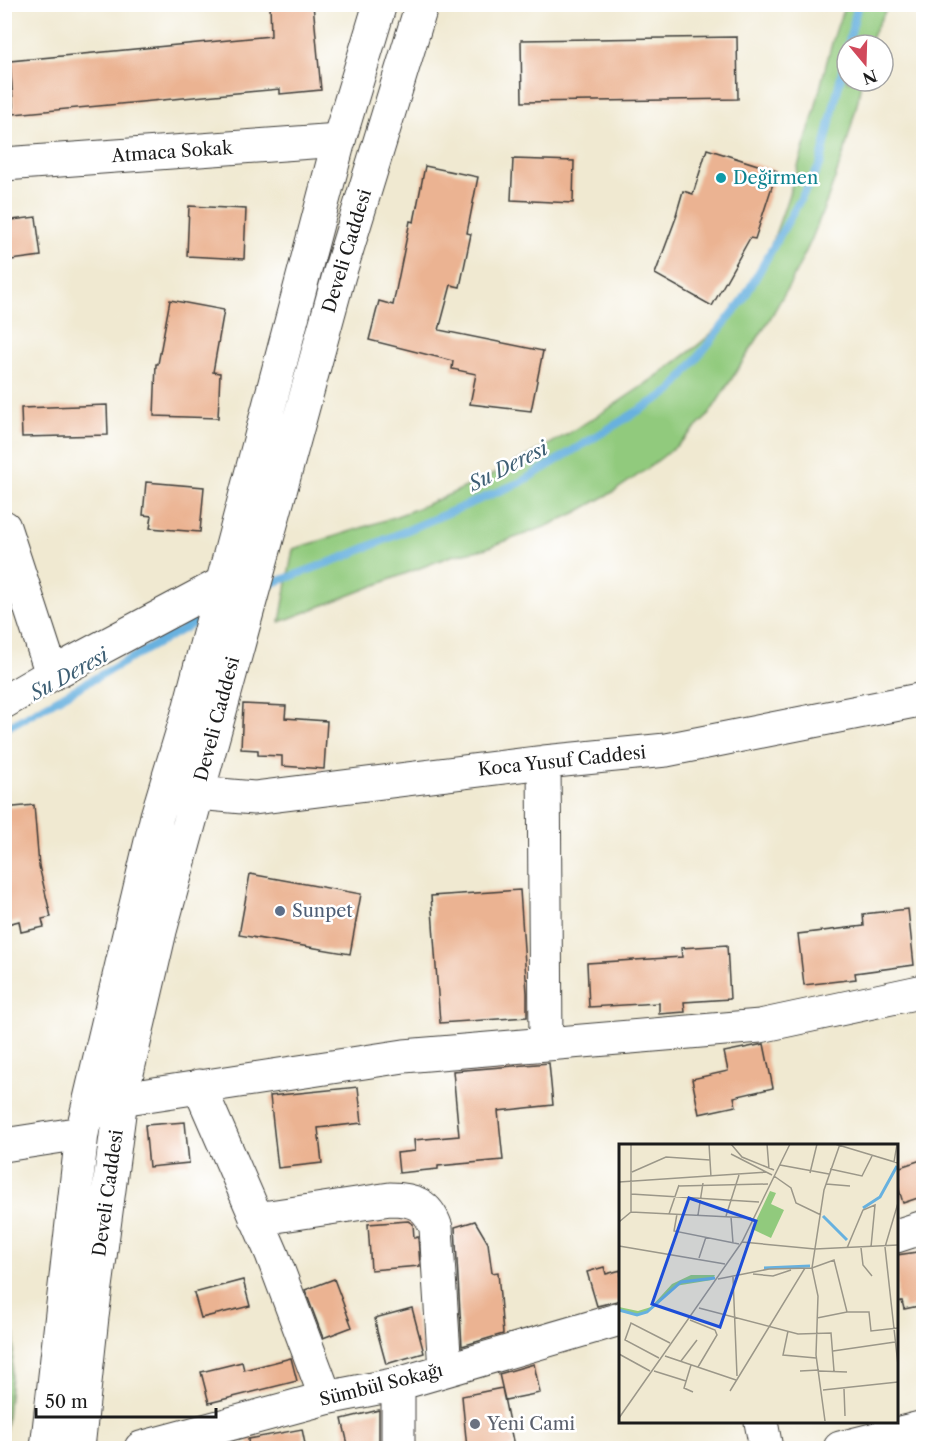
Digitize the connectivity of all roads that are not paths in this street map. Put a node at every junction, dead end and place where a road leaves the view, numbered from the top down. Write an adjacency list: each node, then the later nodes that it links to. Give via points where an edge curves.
1 (380, 4): 3 (street, Develi Caddesi)
2 (422, 4): 11 (street, Develi Caddesi, via 339,275)
3 (339, 140): 4 (street, Atmaca Sokak); 6 (street, Develi Caddesi)
4 (4, 164)
5 (4, 527): 7 (street)
6 (219, 592): 7 (street); 16 (street, Develi Caddesi, via 157,816)
7 (52, 674): 9 (street)
8 (924, 699): 10 (street, Koca Yusuf Caddesi, via 666,750)
9 (4, 702)
10 (544, 762): 11 (street, Koca Yusuf Caddesi, via 254,798); 13 (street)
11 (197, 793): 15 (street, Develi Caddesi)
12 (924, 991): 13 (street, via 760,1026)
13 (546, 1044): 14 (street, via 404,1056)
14 (199, 1086): 15 (street); 18 (street)
15 (121, 1099): 28 (street, Develi Caddesi)
16 (82, 1134): 17 (street); 27 (street, Develi Caddesi)
17 (4, 1145)
18 (256, 1219): 22 (street, via 390,1199 406,1199 422,1206 436,1228); 24 (street)
19 (924, 1227): 20 (street)
20 (898, 1236)
21 (619, 1320): 22 (street, Sümbül Sokağı)
22 (445, 1370): 23 (street, Sümbül Sokağı)
23 (398, 1384): 24 (street, Sümbül Sokağı); 30 (street)
24 (326, 1398): 29 (street, Sümbül Sokağı)
25 (761, 1423): 31 (street)
26 (924, 1427): 32 (street)
27 (46, 1449)
28 (78, 1449)
29 (141, 1449)
30 (398, 1449)
31 (766, 1449)
32 (840, 1449)

